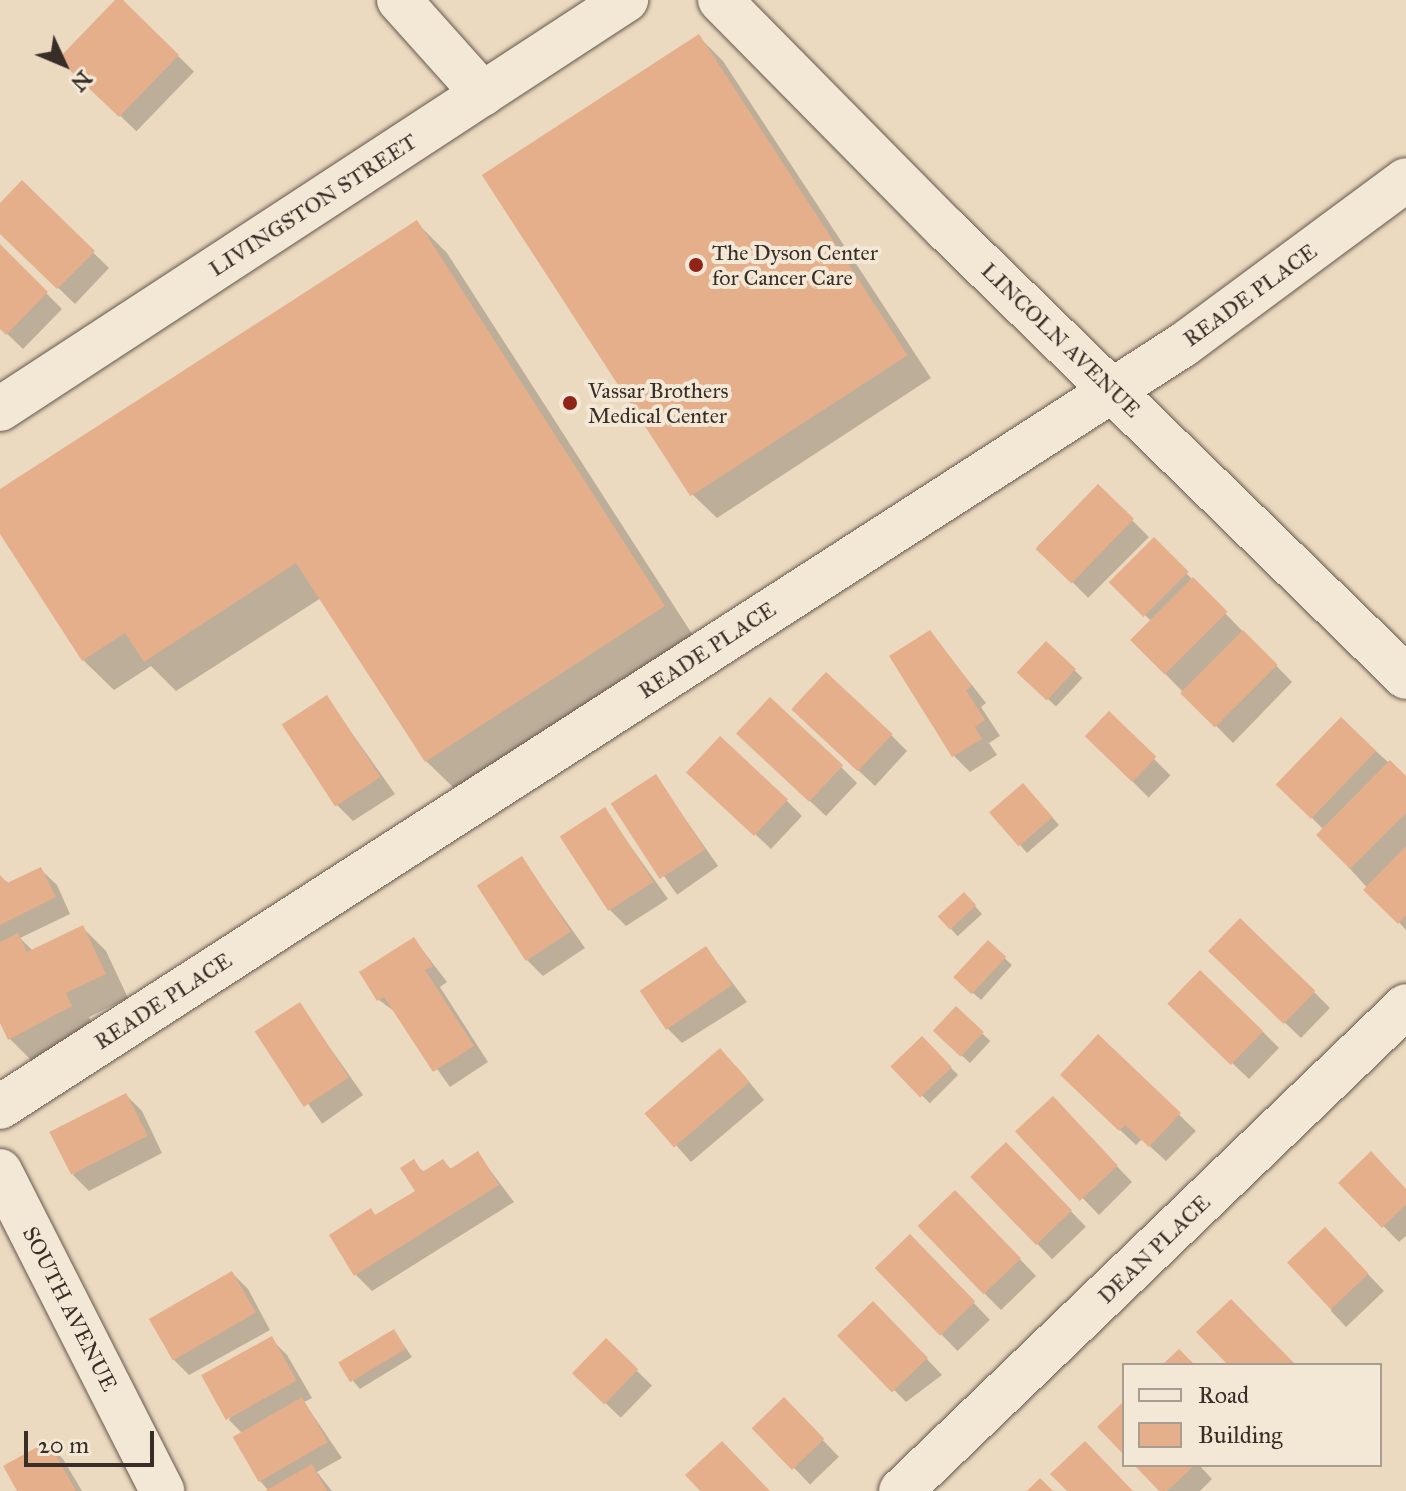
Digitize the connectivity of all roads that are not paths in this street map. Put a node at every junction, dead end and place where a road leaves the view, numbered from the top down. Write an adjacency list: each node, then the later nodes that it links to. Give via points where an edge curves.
1 (399, 0): 4 (street)
2 (626, 0): 4 (street, LIVINGSTON STREET)
3 (720, 0): 6 (street, LINCOLN AVENUE)
4 (483, 94): 7 (street, LIVINGSTON STREET)
5 (1406, 180): 6 (street, READE PLACE, via 1183,345)
6 (1111, 389): 8 (street, LINCOLN AVENUE); 10 (street, READE PLACE)
7 (0, 409)
8 (1406, 677)
9 (1406, 1006): 13 (street, DEAN PLACE)
10 (0, 1107)
11 (0, 1171): 12 (street, SOUTH AVENUE)
12 (162, 1491)
13 (901, 1491)

